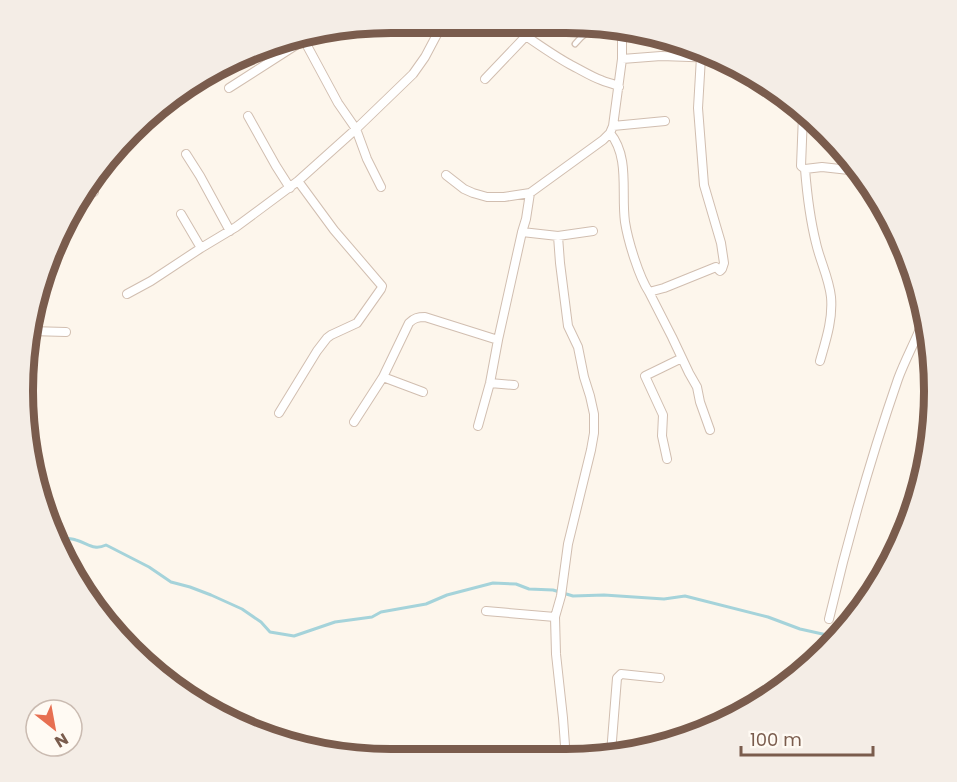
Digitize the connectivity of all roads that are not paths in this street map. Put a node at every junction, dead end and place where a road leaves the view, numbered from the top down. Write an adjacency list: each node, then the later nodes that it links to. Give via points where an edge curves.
1 (438, 33): 18 (street, via 413,74)
2 (522, 33): 4 (street)
3 (584, 34): 7 (lane)
4 (526, 36): 12 (street); 13 (street, via 570,64)
5 (622, 38): 10 (street)
6 (306, 43): 18 (street)
7 (575, 44)
8 (294, 46): 14 (street)
9 (694, 57): 10 (street)
10 (622, 59): 13 (street)
11 (701, 59): 34 (street, via 698,108 704,185 724,267)
12 (485, 79)
13 (619, 87): 19 (street)
14 (229, 88)
15 (248, 116): 26 (street)
16 (665, 121): 19 (street)
17 (804, 123): 21 (street, via 801,166)
18 (356, 129): 24 (street); 25 (street)
19 (612, 129): 27 (street, via 603,140); 34 (street, via 622,156 625,222)
20 (186, 154): 29 (street)
21 (805, 169): 22 (street); 41 (street, via 809,214 831,298 829,332)
22 (847, 170)
23 (446, 175): 27 (street, via 474,194 487,197)
24 (298, 181): 26 (street); 46 (street, via 382,286 357,323 327,338)
25 (381, 187)
26 (290, 188): 29 (street)
27 (530, 193): 31 (street)
28 (181, 214): 33 (street)
29 (230, 231): 33 (street)
30 (593, 231): 32 (street)
31 (522, 232): 32 (street); 39 (street)
32 (558, 236): 52 (street, via 568,326 578,346 594,414 594,433)
33 (201, 248): 35 (street)
34 (649, 292): 40 (street)
35 (127, 294)
36 (38, 331): 38 (street)
37 (919, 331): 53 (street, via 879,435)
38 (66, 332)
39 (498, 340): 42 (street, via 418,317 410,323); 43 (street)
40 (682, 358): 49 (street, via 697,387); 50 (street, via 645,376 663,415)
41 (820, 361)
42 (383, 377): 45 (street); 47 (street)
43 (490, 383): 44 (street); 48 (street)
44 (514, 385)
45 (423, 392)
46 (279, 413)
47 (354, 422)
48 (478, 426)
49 (710, 430)
50 (667, 459)
51 (486, 611): 52 (street)
52 (555, 617): 56 (street)
53 (829, 619)
54 (660, 678): 55 (street, via 621,674 617,678)
55 (612, 746)
56 (565, 749)

